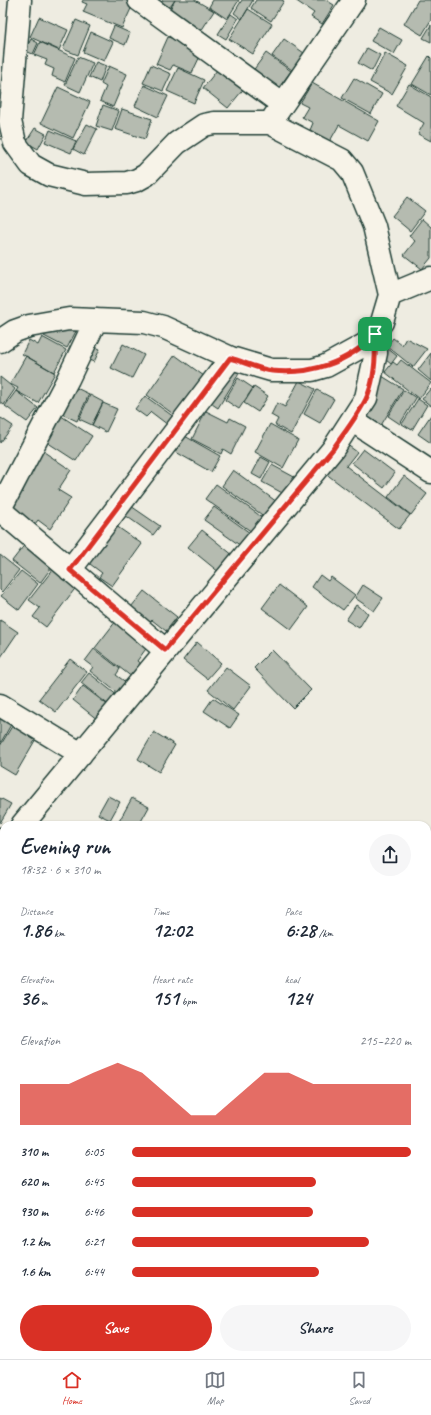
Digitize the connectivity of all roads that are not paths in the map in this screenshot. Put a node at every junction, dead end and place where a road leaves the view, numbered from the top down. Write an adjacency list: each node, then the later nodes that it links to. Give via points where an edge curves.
1 (20, 0): 5 (street, via 10,122 15,143 31,166 41,172 86,184 127,184 146,175 177,143 204,125)
2 (354, 0): 4 (street)
3 (151, 3): 4 (street)
4 (282, 104): 5 (street)
5 (270, 123): 7 (street, via 342,160 352,172 374,226)
6 (423, 281): 7 (street)
7 (392, 295): 9 (street)
8 (96, 320): 10 (street, via 69,319 29,326); 11 (street, via 144,322 164,327); 14 (street)
9 (375, 334): 11 (street, via 366,344 350,354 312,370 271,370); 12 (street, via 376,353 370,385)
10 (0, 341)
11 (230, 358): 15 (street)
12 (353, 421): 13 (street); 16 (street, via 333,449)
13 (431, 472)
14 (0, 509): 15 (street)
15 (70, 570): 16 (street)
16 (165, 650): 18 (street)
17 (0, 705): 18 (street)
18 (81, 754): 19 (street)
19 (25, 821)

